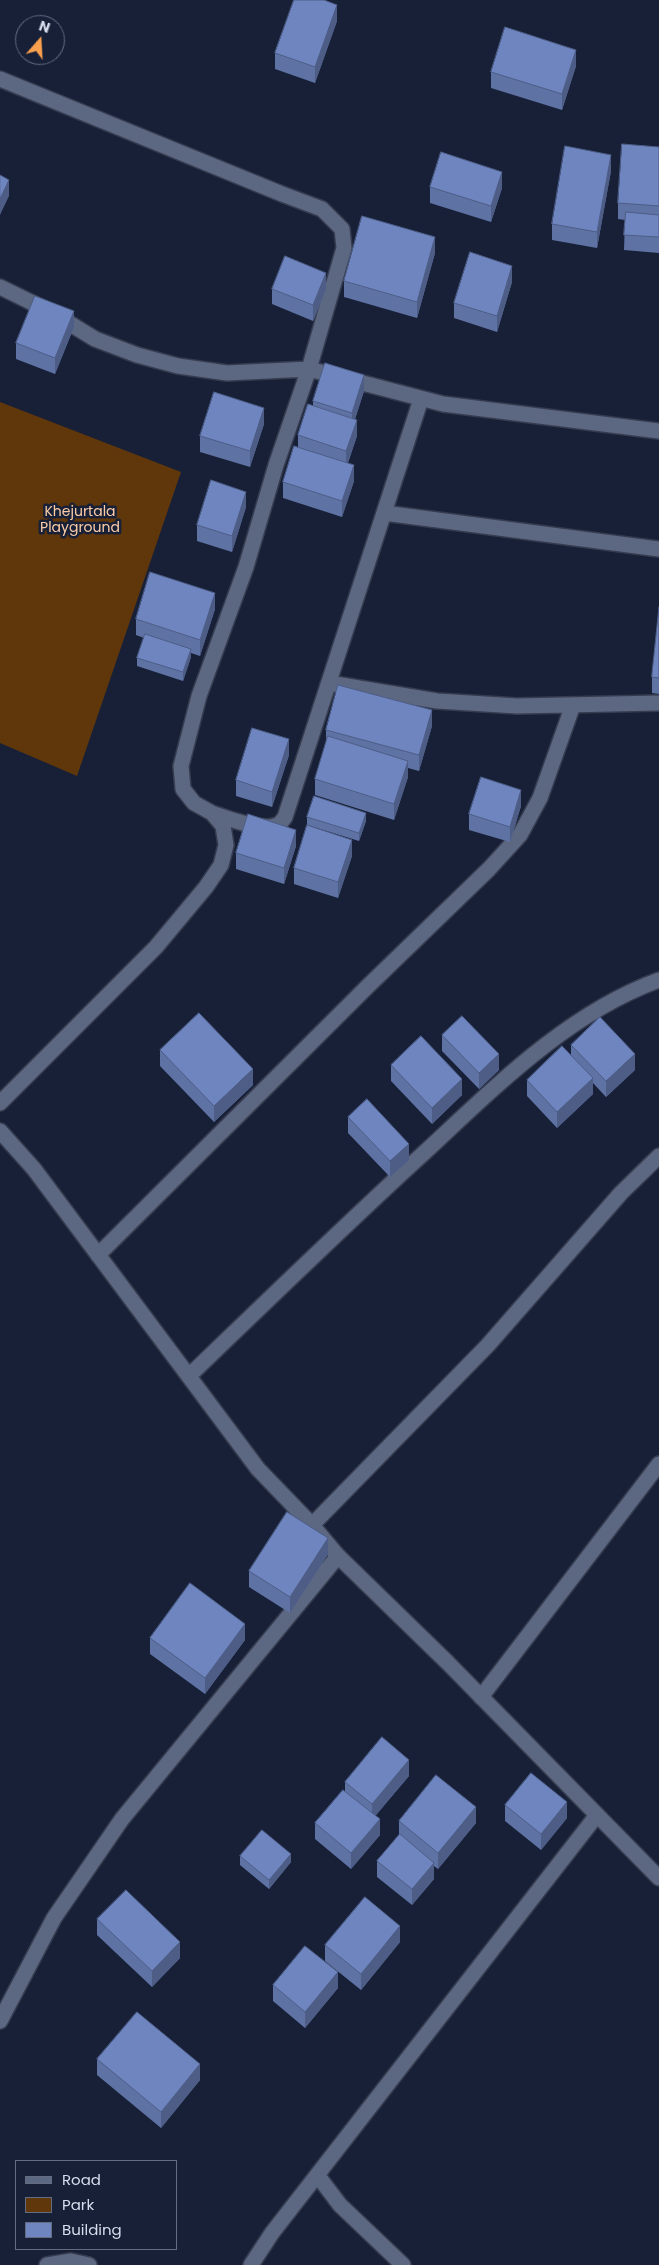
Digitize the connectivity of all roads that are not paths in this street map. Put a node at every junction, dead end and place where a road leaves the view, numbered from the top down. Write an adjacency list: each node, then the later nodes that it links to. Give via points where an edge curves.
1 (0, 79): 3 (street, via 322,209 342,228 344,248)
2 (0, 288): 3 (street, via 51,312 95,339 178,366 227,373)
3 (309, 369): 4 (street); 11 (street, via 246,567 199,696 181,766 183,789 194,803)
4 (421, 398): 5 (street, via 492,411); 6 (street)
5 (659, 431)
6 (384, 513): 7 (street); 8 (street)
7 (659, 549)
8 (329, 683): 10 (street, via 437,701); 11 (street, via 285,817 277,825 268,827)
9 (659, 703): 10 (street)
10 (573, 706): 16 (street, via 540,798 520,835)
11 (212, 813): 13 (street, via 223,826 226,845 221,865 206,887 156,946)
12 (659, 980): 17 (street, via 616,999 557,1036 457,1122)
13 (0, 1103)
14 (0, 1131): 16 (street, via 34,1169)
15 (659, 1156): 19 (street, via 621,1193 488,1345)
16 (98, 1255): 17 (street)
17 (189, 1376): 19 (street, via 258,1469)
18 (659, 1464): 21 (street)
19 (312, 1525): 20 (street)
20 (338, 1556): 21 (street); 24 (street, via 122,1820 54,1918)
21 (481, 1697): 22 (street)
22 (597, 1815): 23 (street); 25 (street)
23 (659, 1878)
24 (0, 2021)
25 (318, 2176): 28 (street); 29 (street, via 340,2205)
26 (47, 2265): 27 (street, via 71,2261)
27 (89, 2265)
28 (251, 2265)
29 (403, 2265)

